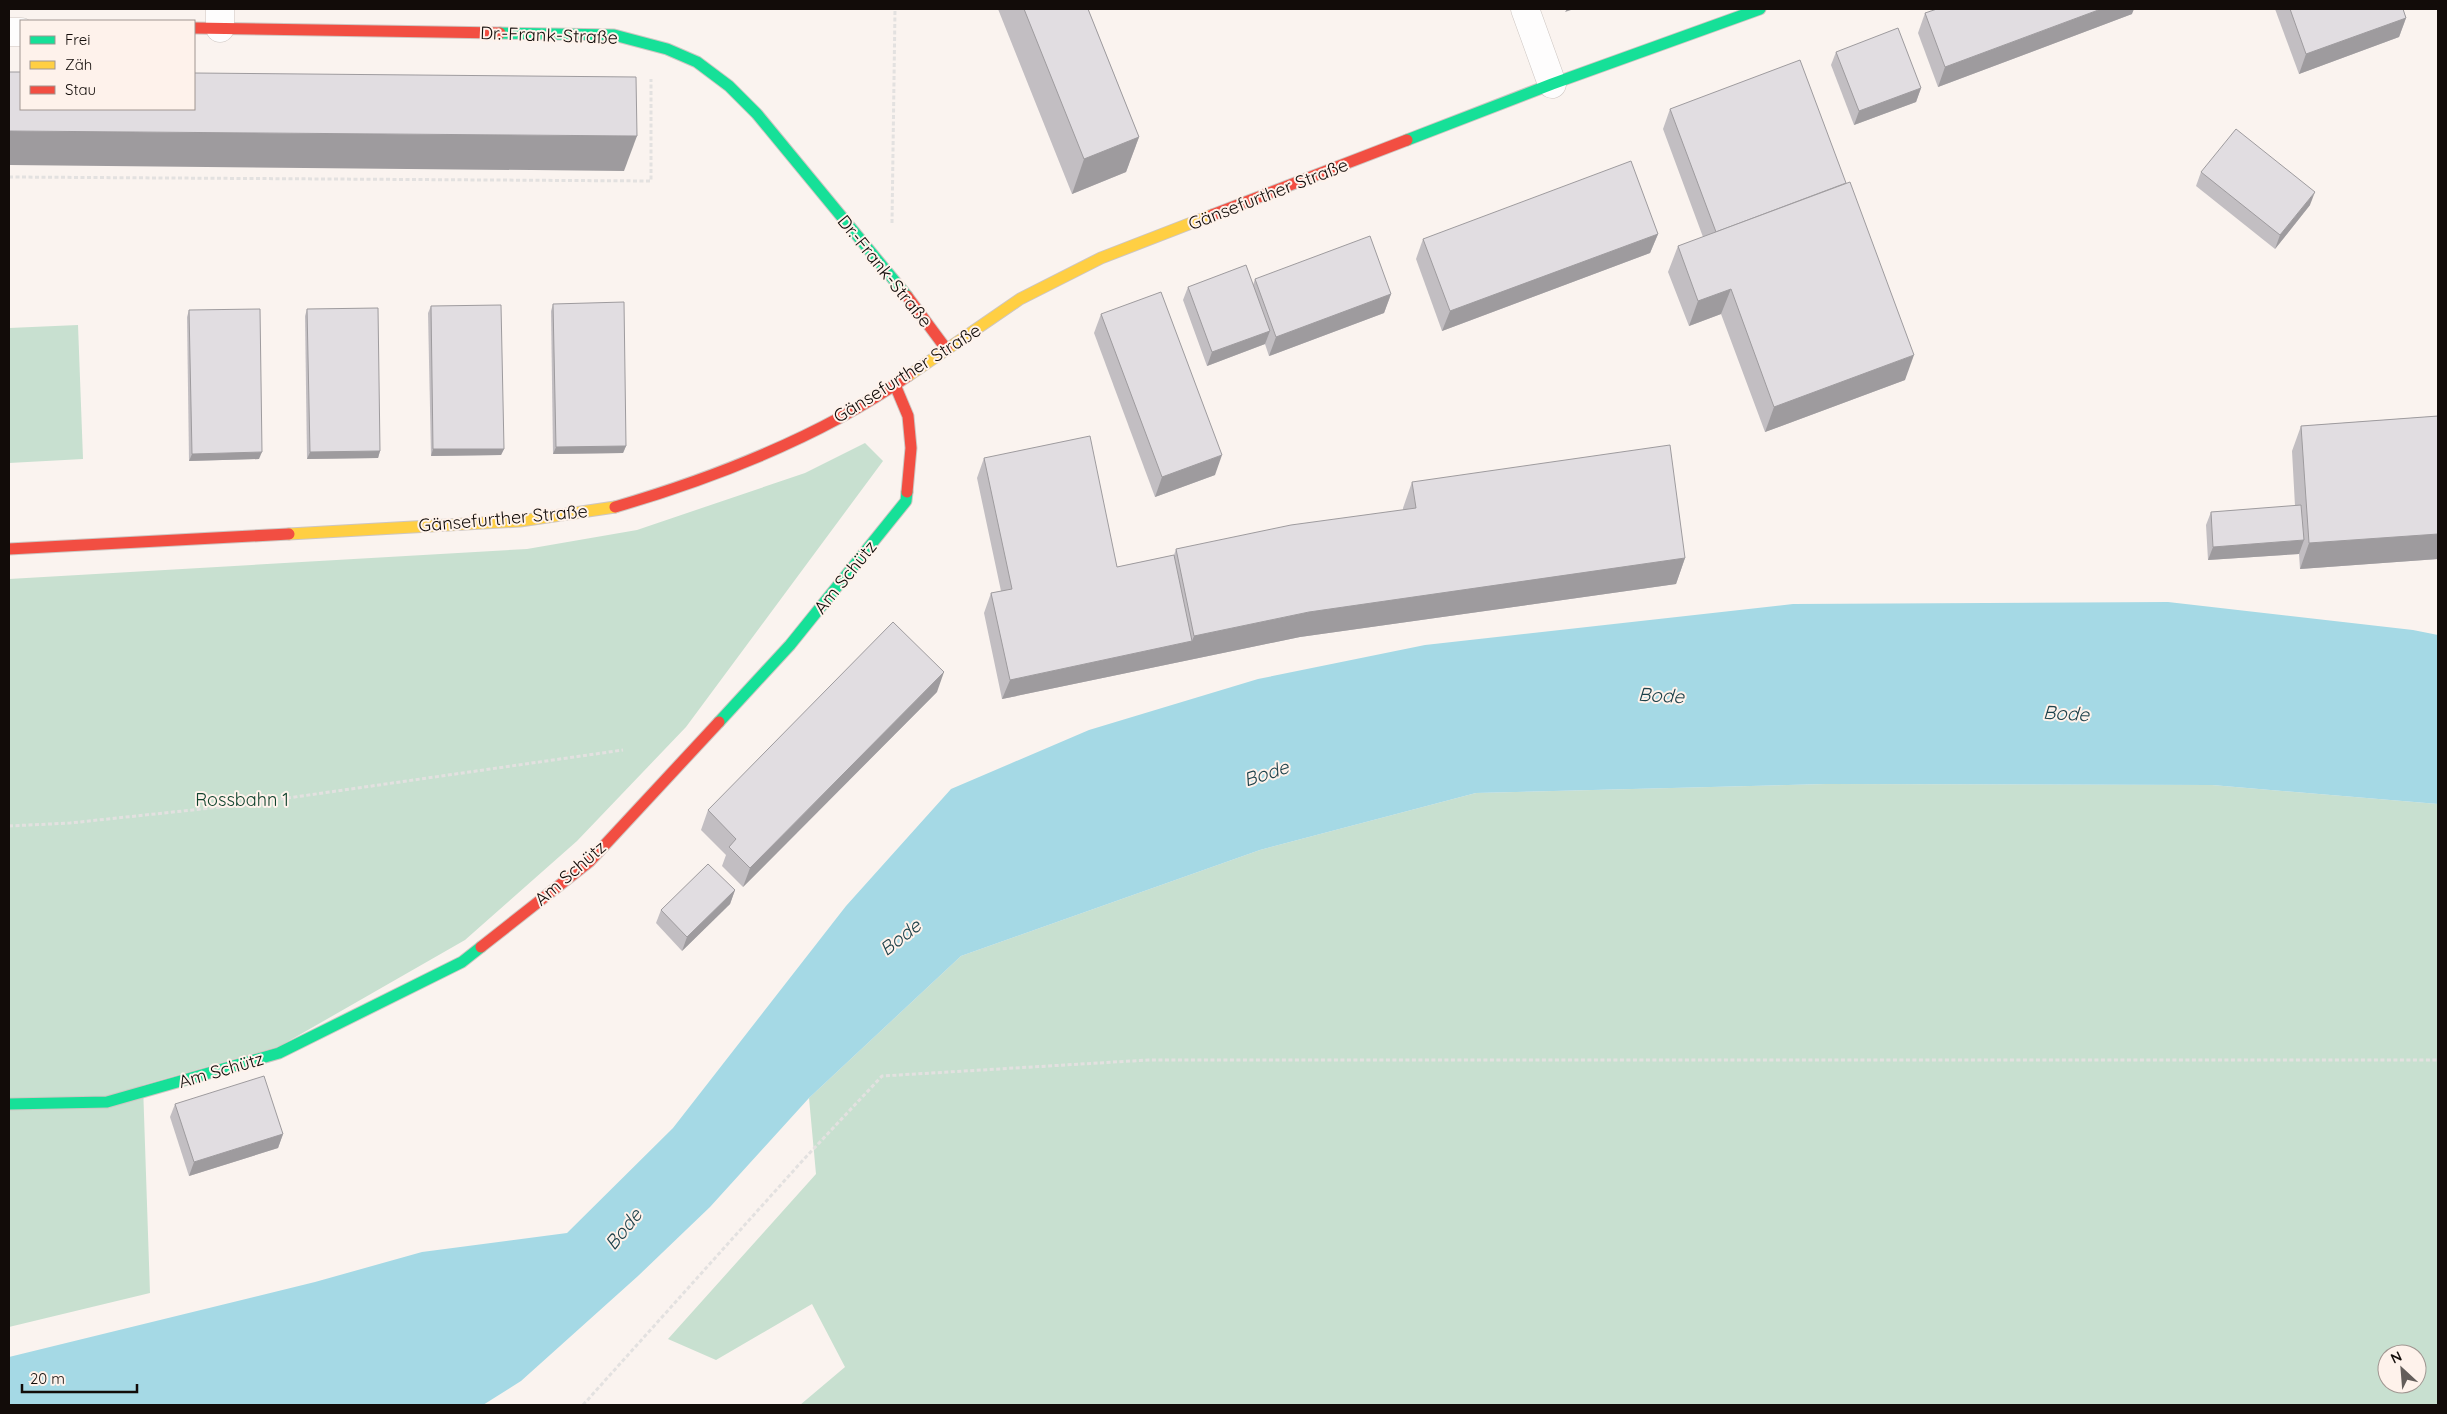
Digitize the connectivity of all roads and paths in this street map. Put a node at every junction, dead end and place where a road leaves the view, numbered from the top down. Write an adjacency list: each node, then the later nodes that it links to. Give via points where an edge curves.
1 (895, 9): 8 (path, via 892,224)
2 (1525, 9): 6 (street)
3 (1760, 9): 6 (street, Gänsefurther Straße)
4 (211, 22): 5 (street, Dr.-Frank-Straße, via 614,36)
5 (651, 44): 7 (path, via 651,180); 8 (street, Dr.-Frank-Straße, via 696,62 724,81)
6 (1552, 84): 9 (street, Gänsefurther Straße, via 1101,258 1020,299)
7 (9, 177)
8 (871, 251): 9 (street, Dr.-Frank-Straße)
9 (947, 350): 10 (street, Gänsefurther Straße)
10 (895, 385): 11 (street, Gänsefurther Straße, via 821,427 762,454 697,481 614,507 520,521); 15 (street, Am Schütz, via 908,416 911,448 906,501 790,645 589,862 462,962 279,1053 107,1102)
11 (9, 549)
12 (623, 750): 13 (path, via 239,805 70,824)
13 (9, 826)
14 (2438, 1060): 16 (path, via 1148,1060 882,1076)
15 (9, 1104)
16 (583, 1405)

